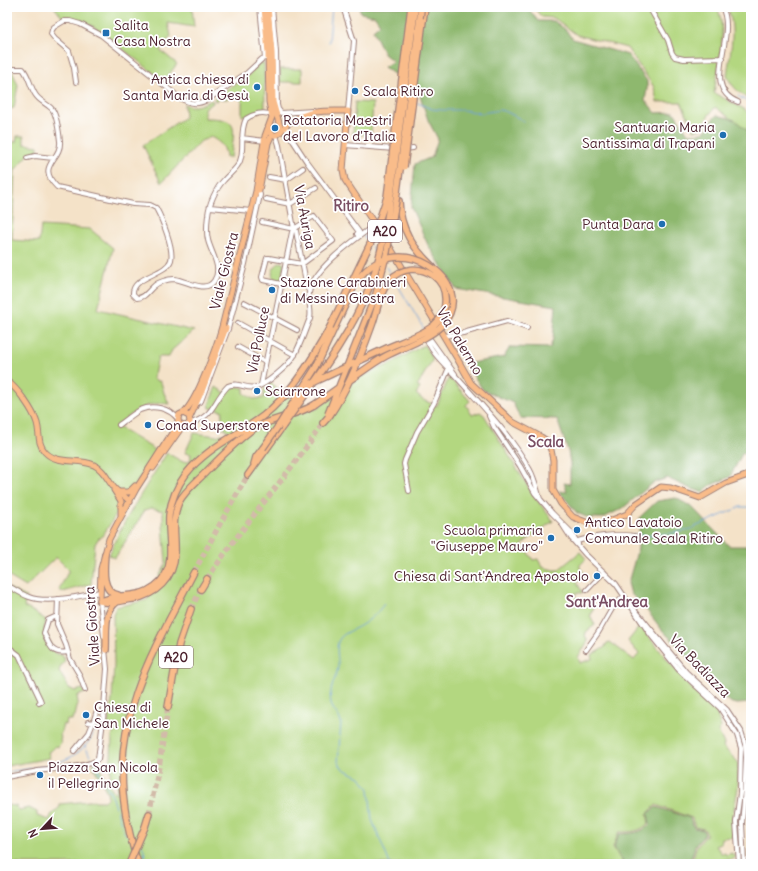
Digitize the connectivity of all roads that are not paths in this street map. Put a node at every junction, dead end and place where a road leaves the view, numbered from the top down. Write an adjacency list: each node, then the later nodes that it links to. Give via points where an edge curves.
1 (260, 7): 9 (street)
2 (264, 7): 9 (main road, Viale Giostra)
3 (268, 7): 17 (main road, via 273,102)
4 (272, 7): 14 (street, via 278,110 281,113)
5 (344, 7): 15 (street, Via Palermo, via 354,42)
6 (649, 7): 10 (street, via 675,57)
7 (723, 7): 10 (street, via 727,18 728,36)
8 (418, 8): 42 (highway, bridge, via 423,21 400,206 404,226 411,242 419,254); 64 (highway, bridge, via 386,197 379,222 322,343); 67 (highway, A20, bridge, via 388,252 376,294); 74 (highway, A20, bridge, via 381,250 368,291 341,341 276,437)
9 (267, 57): 12 (street, via 260,59 247,73 207,100 190,103 180,98 101,35 70,21 54,26 51,34 70,53); 16 (main road, Viale Giostra)
10 (723, 58): 13 (street, via 721,83 726,92)
11 (7, 69): 27 (street, via 24,69 36,96 54,111 60,146)
12 (76, 82)
13 (738, 102)
14 (315, 111): 15 (main road); 17 (main road)
15 (348, 111): 24 (main road, Via Palermo)
16 (272, 115): 18 (main road, Viale Giostra); 21 (street, via 261,113 247,118)
17 (283, 123): 18 (main road, via 274,122); 19 (main road); 39 (street, via 302,156 359,232)
18 (269, 126): 20 (main road); 22 (main road, Viale Giostra)
19 (281, 131): 20 (main road); 23 (street)
20 (274, 135): 23 (street); 68 (main road, Viale Giostra, via 268,143 259,191 224,333)
21 (242, 138): 22 (street); 34 (street, via 240,162 219,186)
22 (264, 141): 35 (main road, Viale Giostra)
23 (279, 145): 30 (street, Via Auriga)
24 (345, 145): 25 (street, via 400,150); 37 (main road, Via Palermo, via 343,177)
25 (413, 148)
26 (27, 158): 27 (street)
27 (53, 158): 34 (street, via 48,172 58,188 156,208 171,259 166,267 134,287 133,294 137,298 144,296 156,284 172,279 202,286 208,286 213,282 217,269 208,238)
28 (303, 168): 30 (street)
29 (269, 177): 30 (street)
30 (286, 180): 33 (street, Via Auriga)
31 (316, 188): 33 (street)
32 (266, 199): 33 (street)
33 (290, 204): 38 (street, Via Auriga)
34 (210, 207): 35 (street)
35 (251, 211): 66 (main road, Viale Giostra, via 219,337 196,394)
36 (262, 222): 38 (street)
37 (376, 224): 39 (street); 48 (main road, Via Palermo)
38 (294, 229): 40 (street, Via Polluce); 41 (street, Via Auriga); 41 (street, via 314,216 333,241)
39 (358, 235): 44 (street, via 330,261)
40 (286, 261): 41 (street); 43 (street, Via Polluce); 43 (street, via 269,258 266,260 262,278)
41 (302, 264): 44 (street, Via Auriga)
42 (436, 270): 74 (highway, bridge, via 420,261 396,258 378,262 364,271 355,284 316,367); 83 (highway, bridge, via 445,280 450,294 450,310 443,324 431,334 378,360 314,405 262,424 247,433 187,491 178,504)
43 (281, 284): 46 (street, Via Polluce)
44 (309, 292): 55 (street, Via Auriga, via 310,316)
45 (244, 302): 46 (street)
46 (274, 318): 50 (street); 53 (street, Via Polluce)
47 (238, 323): 53 (street)
48 (438, 326): 51 (street); 52 (main road, Via Palermo)
49 (527, 328): 52 (street, via 507,321)
50 (297, 330)
51 (427, 334): 57 (street, via 427,341); 58 (street)
52 (445, 338): 61 (main road, Via Palermo)
53 (270, 341): 55 (street); 56 (street, Via Polluce)
54 (238, 347): 56 (street)
55 (295, 355): 60 (street)
56 (265, 362): 60 (street, Via Polluce)
57 (448, 370): 58 (street); 78 (street, via 434,403 416,432 405,460)
58 (457, 378): 62 (street)
59 (7, 381): 79 (main road, via 18,391 34,416 38,426 39,442 46,453 58,459 94,466 103,472)
60 (261, 385): 70 (street, via 253,388 235,384 228,386 207,415)
61 (472, 385): 62 (street); 63 (street); 77 (main road, Via Palermo, via 515,423 547,441 553,460 553,490 561,504 573,517 582,522 597,525 626,515 636,504 660,487 700,498 726,483)
62 (465, 387): 63 (street)
63 (470, 392): 84 (street, Via Badiazza, via 487,412 535,493)
64 (283, 397): 67 (highway, bridge, via 356,362 363,359 381,351 419,334 433,326 442,316 445,302 443,288 435,277 425,271 410,269 389,281 360,358 357,364 354,370 338,404); 83 (highway, via 262,416 202,457 186,473 170,507 169,522)
65 (172, 412): 66 (street); 69 (street); 72 (street, via 161,408 143,409)
66 (182, 414): 68 (main road, via 187,414); 69 (main road)
67 (329, 415): 71 (highway, A20)
68 (190, 418): 70 (street); 73 (main road)
69 (178, 420): 73 (main road, via 180,424); 76 (main road, Viale Giostra)
70 (198, 422): 73 (street)
71 (323, 423)
72 (119, 425)
73 (186, 425): 80 (main road, Viale Giostra, via 178,431)
74 (266, 447): 75 (highway)
75 (250, 473)
76 (145, 474): 79 (main road, via 129,492); 80 (main road, Viale Giostra)
77 (751, 474)
78 (409, 491)
79 (119, 494): 80 (main road); 81 (main road, via 122,504)
80 (130, 502): 81 (main road, Viale Giostra)
81 (121, 517): 85 (main road, Viale Giostra)
82 (636, 537): 84 (street, via 629,534)
83 (173, 540): 94 (highway, via 174,563 169,576 161,586 146,596)
84 (576, 542): 87 (street, Via Badiazza, via 587,557)
85 (104, 554): 92 (main road, Viale Giostra); 94 (highway, via 106,587)
86 (194, 572): 114 (highway, A20, via 151,655 127,721 122,782 125,813)
87 (604, 572): 91 (street); 93 (street, Via Badiazza)
88 (207, 579): 90 (highway)
89 (7, 585): 95 (street, via 29,597)
90 (201, 589)
91 (587, 590)
92 (100, 592): 95 (street); 96 (main road, Viale Giostra)
93 (624, 596): 101 (street, via 613,606); 107 (street, Via Badiazza, via 686,672)
94 (121, 598): 96 (highway); 100 (highway, via 109,613)
95 (58, 599): 98 (street)
96 (100, 601): 100 (street, Viale Giostra)
97 (191, 609): 106 (highway, A20, via 179,644)
98 (57, 616): 102 (street, via 57,624); 102 (street, via 48,620 44,633 56,652)
99 (7, 646): 104 (street, via 19,655 40,699)
100 (106, 650): 105 (street, Viale Giostra)
101 (586, 650)
102 (67, 652): 103 (street, via 80,674)
103 (85, 690)
104 (39, 703)
105 (105, 703): 109 (street, via 98,707); 111 (street, Viale Giostra, via 99,754 92,762)
106 (168, 707)
107 (726, 712): 115 (street, Via Badiazza, via 741,744 740,793 736,822); 116 (street, Via Badiazza, via 740,728 745,744 742,823)
108 (88, 722): 109 (street)
109 (93, 724): 110 (street)
110 (74, 751)
111 (7, 777)
112 (149, 814): 113 (highway, bridge)
113 (129, 864)
114 (138, 864)
115 (739, 864)
116 (744, 864)

